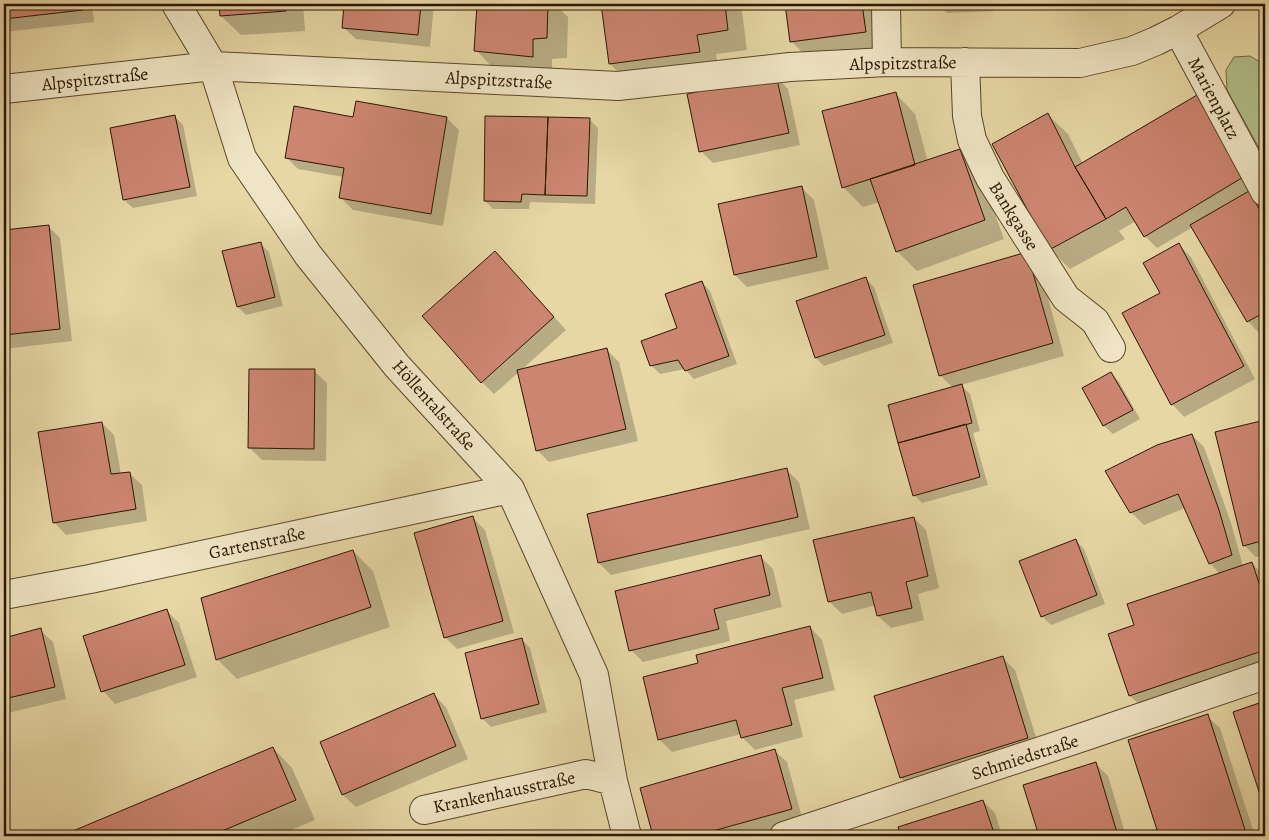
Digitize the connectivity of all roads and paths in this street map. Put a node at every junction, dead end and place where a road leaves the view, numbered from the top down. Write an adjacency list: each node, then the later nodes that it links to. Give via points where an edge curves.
1 (176, 4): 7 (street, Höllentalstraße)
2 (886, 4): 5 (street)
3 (1221, 4): 4 (street)
4 (1178, 30): 6 (street, Alpspitzstraße, via 1132,51 1080,63); 9 (street, Marienplatz)
5 (887, 62): 6 (street, Alpspitzstraße); 7 (street, Alpspitzstraße, via 790,67 618,86)
6 (964, 62): 10 (street, Bankgasse, via 967,116 972,140 990,178 1066,298 1095,321)
7 (213, 66): 8 (street, Alpspitzstraße); 11 (street, Höllentalstraße, via 242,158 308,255 397,366)
8 (4, 89)
9 (1265, 192)
10 (1111, 348)
11 (510, 488): 12 (street, Gartenstraße); 14 (street, Höllentalstraße, via 594,675)
12 (4, 595)
13 (1265, 675): 17 (street, Schmiedstraße)
14 (613, 781): 15 (street, Krankenhausstraße, via 586,774); 16 (street, Höllentalstraße)
15 (424, 810)
16 (627, 836)
17 (784, 836)

